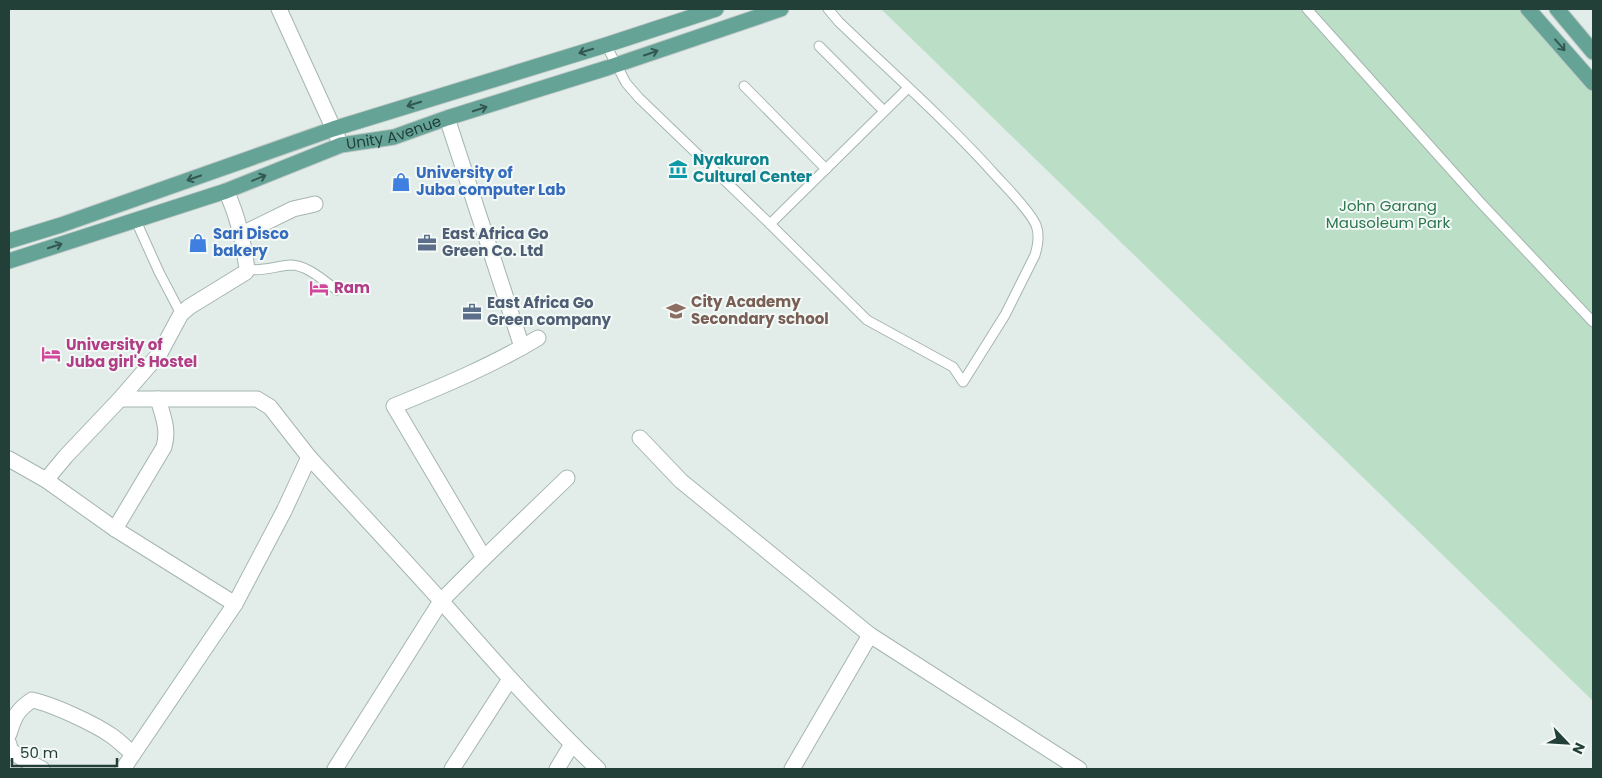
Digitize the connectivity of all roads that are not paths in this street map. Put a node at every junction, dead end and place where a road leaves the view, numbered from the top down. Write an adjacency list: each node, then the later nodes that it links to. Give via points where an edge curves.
1 (278, 9): 17 (street)
2 (716, 9): 8 (main road, Unity Avenue)
3 (781, 9): 11 (main road, Unity Avenue, one-way to 3)
4 (828, 9): 14 (lane)
5 (1307, 9): 30 (lane)
6 (1528, 9): 12 (main road, one-way to 12)
7 (1557, 9): 10 (main road)
8 (606, 45): 11 (lane); 17 (main road, Unity Avenue, one-way to 17)
9 (819, 46): 15 (lane)
10 (1593, 52)
11 (616, 65): 16 (main road, Unity Avenue, one-way to 11); 23 (lane, via 639,98)
12 (1593, 83)
13 (744, 86): 19 (lane)
14 (908, 88): 15 (lane); 23 (lane, via 969,146 1035,222 1037,229 1035,254 1005,315 963,382 953,367 867,320)
15 (884, 112): 19 (lane)
16 (447, 118): 18 (main road, Unity Avenue, via 394,137); 32 (street)
17 (333, 129): 18 (street); 25 (main road, Unity Avenue, one-way to 25)
18 (341, 145): 20 (main road, Unity Avenue, one-way to 18)
19 (826, 169): 23 (lane)
20 (226, 191): 22 (main road, Unity Avenue); 24 (street)
21 (315, 204): 24 (street, via 293,209)
22 (136, 221): 26 (main road, Unity Avenue, one-way to 22); 29 (lane)
23 (770, 224)
24 (242, 234): 27 (street)
25 (9, 241)
26 (9, 261)
27 (247, 269): 28 (lane, via 301,267); 29 (street, via 242,276)
28 (337, 290)
29 (181, 314): 33 (street, via 160,353)
30 (1593, 322)
31 (538, 338): 32 (street)
32 (522, 347): 41 (street, via 394,406)
33 (120, 399): 34 (street); 39 (street)
34 (158, 399): 36 (street, via 257,399 270,407); 40 (street, via 166,426 164,447)
35 (640, 438): 44 (street, via 681,480)
36 (309, 457): 42 (street); 43 (street)
37 (9, 459): 39 (street)
38 (567, 478): 41 (street)
39 (46, 480): 40 (street)
40 (115, 529): 43 (street)
41 (484, 558): 42 (street)
42 (441, 601): 45 (street); 52 (street)
43 (235, 604): 49 (street)
44 (870, 635): 56 (street); 57 (street)
45 (510, 679): 48 (street); 53 (street)
46 (9, 734): 49 (street, via 21,708 32,700 44,702 83,720 111,735)
47 (9, 744): 50 (street, via 10,750)
48 (572, 744): 54 (street); 55 (street)
49 (133, 754): 51 (street)
50 (42, 769)
51 (123, 769)
52 (335, 769)
53 (452, 769)
54 (557, 769)
55 (598, 769)
56 (792, 769)
57 (1079, 769)

